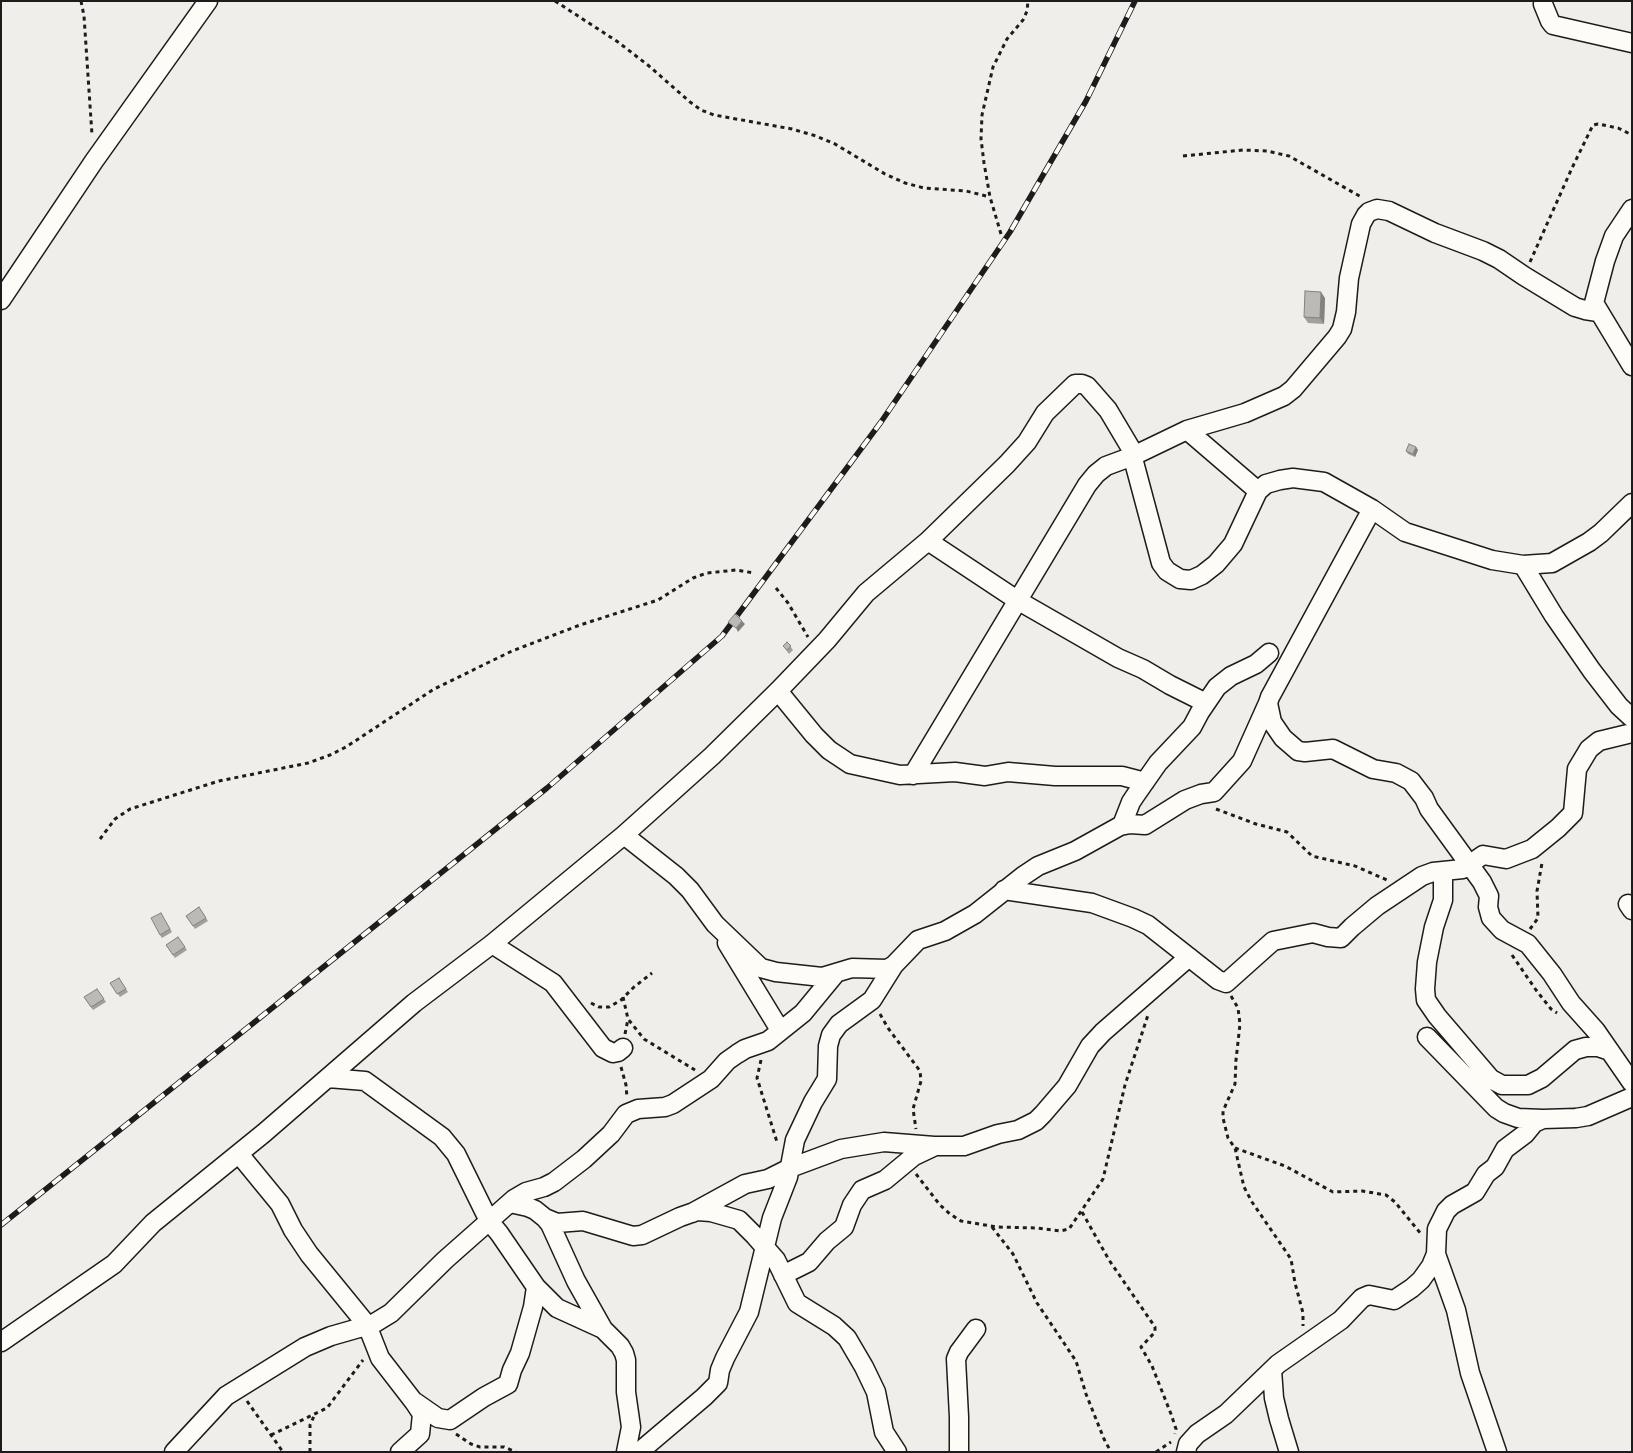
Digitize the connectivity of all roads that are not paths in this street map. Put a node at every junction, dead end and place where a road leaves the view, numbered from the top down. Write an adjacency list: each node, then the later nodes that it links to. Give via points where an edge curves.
1 (208, 1): 5 (street, via 94,161)
2 (1543, 4): 3 (street, via 1553,25)
3 (1632, 43)
4 (1632, 208): 6 (street, via 1614,236 1605,261 1594,304)
5 (1, 300)
6 (1598, 312): 7 (street); 8 (street, via 1575,307 1499,258 1390,211 1377,209 1366,215 1361,224 1342,328 1294,389 1246,413)
7 (1632, 366)
8 (1187, 430): 9 (street); 10 (street)
9 (1133, 456): 10 (street, via 1161,563 1180,579 1191,580 1216,564 1232,544); 13 (street, via 1108,410 1087,386 1075,384 1045,413 1016,456); 15 (street, via 1106,466 1087,485)
10 (1258, 491): 12 (street, via 1266,484 1294,478 1324,482)
11 (1632, 503): 14 (street, via 1602,533 1552,563)
12 (1372, 510): 14 (street, via 1405,532 1492,560); 19 (street)
13 (928, 541): 15 (street); 17 (street, via 866,593)
14 (1523, 564): 20 (street, via 1592,671)
15 (1017, 600): 18 (street, via 1118,658); 22 (street)
16 (1269, 653): 18 (street, via 1256,664 1222,682)
17 (778, 691): 22 (street, via 814,735 843,761 900,776); 25 (street)
18 (1206, 703): 23 (street, via 1192,727)
19 (1268, 703): 24 (street, via 1242,761 1216,790 1185,800 1145,825); 26 (street, via 1276,729 1298,751 1333,749 1373,769 1396,773 1411,780 1428,809)
20 (1632, 718)
21 (1632, 733): 26 (street, via 1599,741 1589,750 1577,769 1572,813 1544,840 1532,849 1508,858 1486,855)
22 (913, 774): 23 (street, via 955,772 985,776 1008,772 1122,776)
23 (1145, 782): 24 (street, via 1131,802)
24 (1122, 825): 28 (street, via 1075,851 1038,866)
25 (624, 835): 29 (street, via 676,876); 30 (street)
26 (1470, 863): 27 (street, via 1463,869); 37 (street, via 1488,893 1491,918 1502,930 1528,944)
27 (1443, 871): 31 (street, via 1422,876 1408,885 1377,906 1341,938 1312,932 1273,941 1224,983); 37 (street, via 1443,900 1427,962 1426,1000 1491,1079 1502,1084 1528,1085 1542,1078 1575,1050 1592,1047)
28 (1004, 890): 31 (street, via 1092,903 1111,910 1148,925); 32 (street, via 975,914 945,931 918,940)
29 (715, 924): 33 (street, via 761,968 810,977); 34 (street)
30 (492, 944): 36 (street, via 553,983 604,1048 613,1053); 38 (street, via 414,1003)
31 (1188, 958): 42 (street, via 1103,1032 1090,1046 1067,1086 1036,1121 1018,1130 964,1146)
32 (894, 965): 33 (street, via 887,969 852,968); 44 (street, via 867,1005 839,1024 830,1035 827,1079 795,1140)
33 (836, 973): 34 (street, via 802,1013)
34 (774, 1036): 45 (street, via 737,1054 711,1079 673,1104 626,1114 611,1134 584,1159 544,1188 526,1192)
35 (1428, 1037): 41 (street, via 1496,1108 1518,1118)
36 (623, 1048)
37 (1610, 1051): 39 (street)
38 (328, 1078): 43 (street); 48 (street, via 365,1081 442,1138 456,1154)
39 (1632, 1082)
40 (1632, 1097): 41 (street, via 1588,1116)
41 (1542, 1118): 50 (street, via 1505,1149 1475,1192 1446,1211 1437,1229)
42 (928, 1146): 44 (street, via 884,1142 851,1147); 51 (street, via 885,1180 862,1190 844,1227 810,1262)
43 (239, 1154): 55 (street, via 280,1204 309,1254); 56 (street, via 153,1223 114,1264)
44 (789, 1168): 46 (street, via 766,1180 745,1184); 49 (street)
45 (510, 1203): 47 (street, via 528,1207); 48 (street)
46 (692, 1213): 47 (street, via 638,1236 583,1221 557,1223); 49 (street, via 702,1210 735,1218 744,1223)
47 (545, 1218): 53 (street)
48 (489, 1222): 52 (street); 55 (street)
49 (764, 1248): 51 (street); 62 (street, via 749,1312 725,1358 718,1383)
50 (1436, 1254): 57 (street, via 1426,1273 1412,1288 1394,1300 1365,1295 1341,1320); 67 (street, via 1456,1310 1470,1373)
51 (784, 1275): 63 (street, via 799,1305 834,1326 847,1338 876,1392 884,1432)
52 (536, 1287): 53 (street, via 557,1308); 58 (street, via 508,1384 450,1420 438,1418)
53 (603, 1329): 61 (street, via 620,1346 626,1360 631,1427)
54 (976, 1329): 64 (street, via 956,1360)
55 (369, 1331): 58 (street, via 380,1358); 59 (street, via 332,1336 305,1347 226,1396)
56 (1, 1342)
57 (1272, 1370): 65 (street, via 1226,1414 1197,1434); 66 (street, via 1274,1398)
58 (414, 1402): 60 (street, via 422,1414 420,1434)
59 (174, 1452)
60 (400, 1452)
61 (626, 1452)
62 (639, 1452)
63 (897, 1452)
64 (958, 1452)
65 (1186, 1452)
66 (1289, 1452)
67 (1497, 1452)

